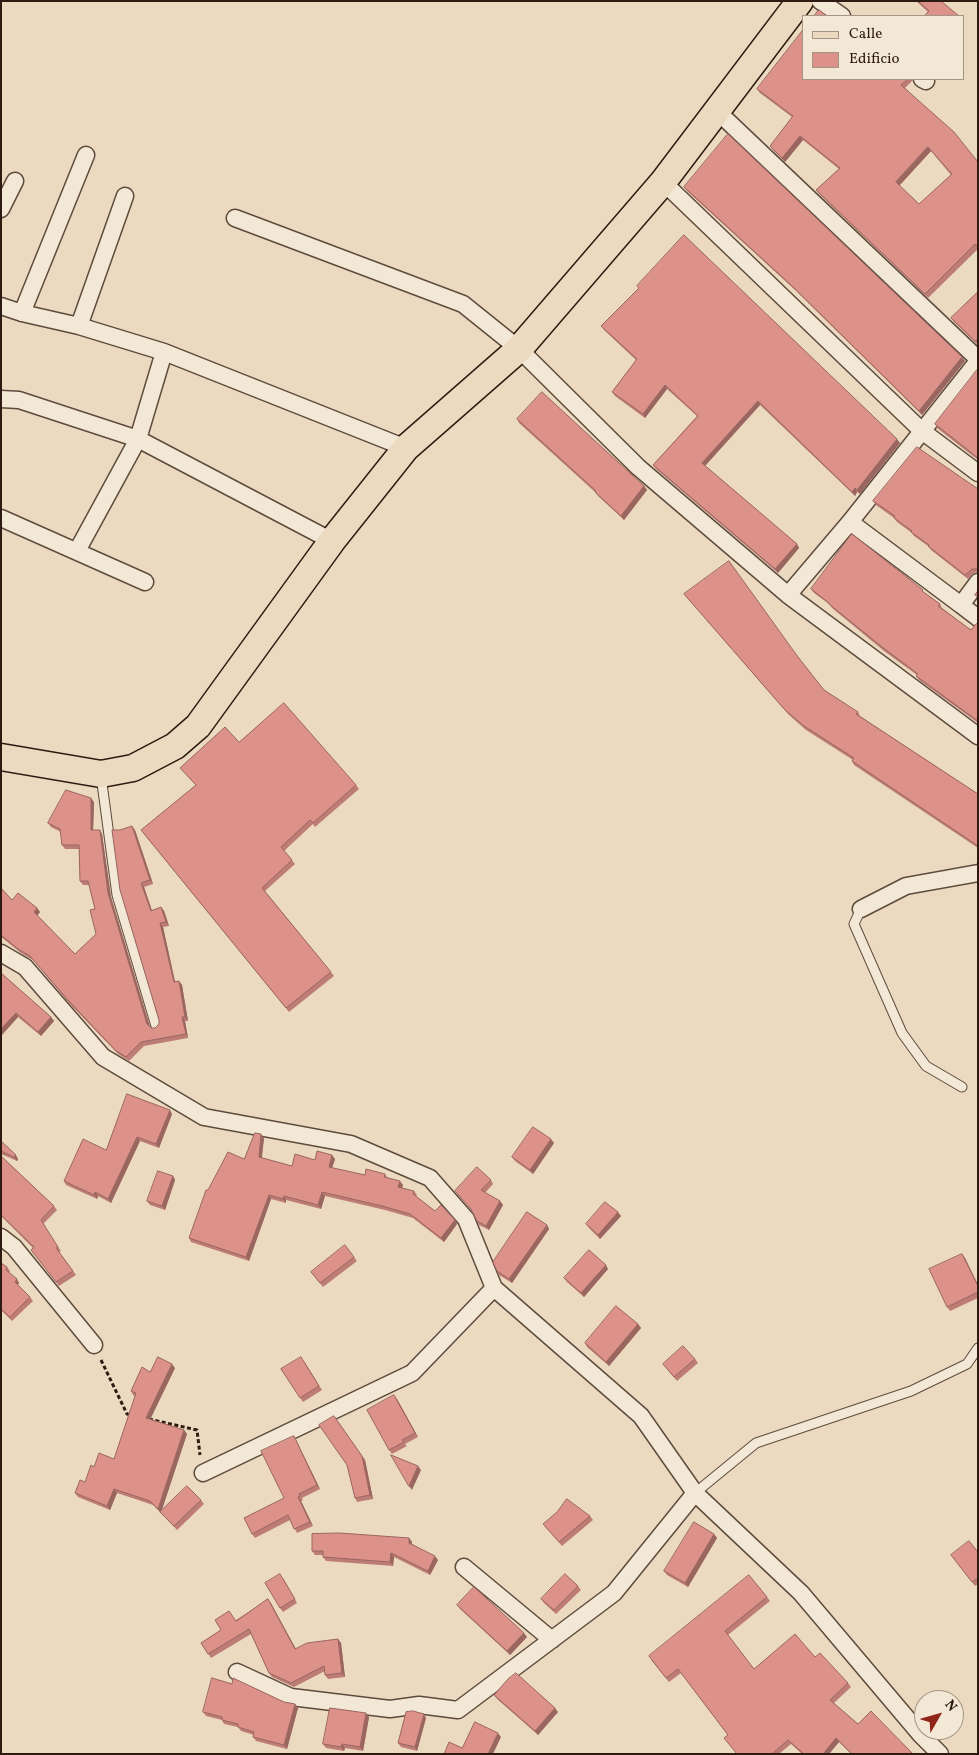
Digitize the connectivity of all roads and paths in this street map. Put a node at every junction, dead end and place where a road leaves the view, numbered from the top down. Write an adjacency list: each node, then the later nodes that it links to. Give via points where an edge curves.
1 (800, 1): 4 (main road)
2 (820, 1): 3 (street)
3 (841, 15)
4 (717, 111): 7 (main road); 16 (street)
5 (86, 155): 12 (street)
6 (15, 181): 9 (street)
7 (663, 182): 14 (main road); 18 (street)
8 (125, 196): 13 (street)
9 (1, 209)
10 (235, 218): 14 (street, via 463,304)
11 (1, 306): 12 (street)
12 (22, 313): 13 (street)
13 (79, 326): 15 (street)
14 (519, 349): 20 (main road); 28 (street, via 638,467)
15 (164, 352): 19 (street); 20 (street)
16 (978, 360): 18 (street)
17 (1, 399): 19 (street, via 19,400)
18 (922, 431): 21 (street); 23 (street)
19 (138, 439): 24 (street); 25 (street)
20 (406, 448): 24 (main road)
21 (978, 473)
22 (1, 518): 25 (street)
23 (850, 522): 28 (street); 29 (street)
24 (332, 541): 33 (main road, via 198,726 175,746 133,768)
25 (77, 551): 26 (street)
26 (145, 582)
27 (978, 582): 29 (street)
28 (788, 594): 31 (street)
29 (961, 605): 30 (street)
30 (978, 618)
31 (978, 736)
32 (1, 757): 33 (main road)
33 (101, 774): 37 (lane, via 117,894)
34 (978, 873): 35 (street, via 906,886)
35 (860, 909): 38 (lane, via 854,924 902,1033 926,1066)
36 (1, 953): 40 (street, via 25,967 103,1057 204,1117 351,1144 430,1178 466,1219)
37 (156, 1026)
38 (962, 1087)
39 (1, 1237): 41 (street, via 14,1247)
40 (494, 1288): 45 (street, via 412,1373); 46 (street, via 641,1416)
41 (94, 1345): 43 (path, via 127,1414)
42 (978, 1348): 46 (lane, via 967,1364 911,1391 756,1443)
43 (136, 1416)
44 (144, 1418): 45 (path, via 197,1430)
45 (203, 1473)
46 (695, 1493): 48 (street, via 614,1593); 50 (street, via 801,1593)
47 (464, 1567): 48 (street)
48 (552, 1640): 49 (street, via 458,1710 419,1705 390,1709 291,1697)
49 (237, 1672)
50 (940, 1754)

